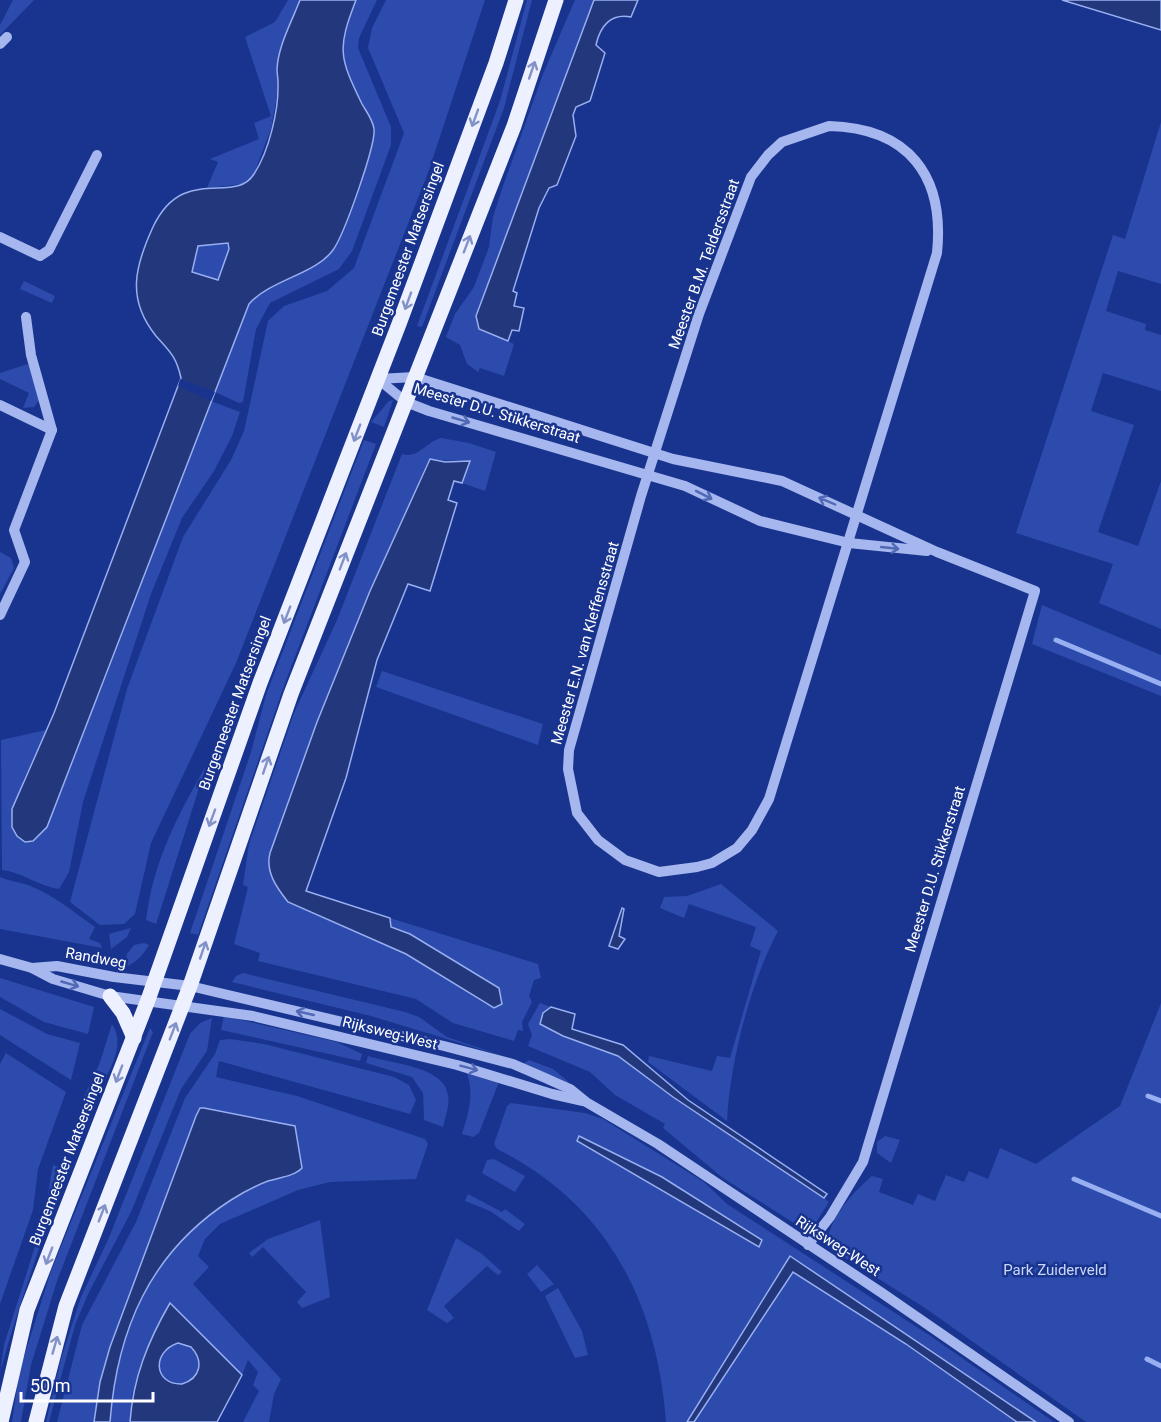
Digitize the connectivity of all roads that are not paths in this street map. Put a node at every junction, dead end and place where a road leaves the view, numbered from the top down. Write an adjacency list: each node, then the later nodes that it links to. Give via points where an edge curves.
1 (516, 0): 7 (main road, Burgemeester Matsersingel, one-way to 7)
2 (556, 0): 6 (main road, one-way to 2, via 514,126)
3 (97, 155): 4 (street, via 49,250 40,256)
4 (0, 237)
5 (26, 317): 10 (street, via 31,356)
6 (415, 376): 7 (street, Meester D.U. Stikkerstraat); 8 (main road); 11 (street, Meester D.U. Stikkerstraat)
7 (378, 379): 8 (street, Meester D.U. Stikkerstraat); 19 (main road, Burgemeester Matsersingel, one-way to 19, via 260,683)
8 (406, 402): 12 (street, Meester D.U. Stikkerstraat, one-way to 12); 20 (main road, one-way to 8, via 291,694)
9 (0, 405): 10 (street)
10 (52, 430): 16 (street, via 14,530 25,562)
11 (656, 453): 12 (street, Meester B.M. Teldersstraat); 13 (street, Meester D.U. Stikkerstraat, one-way to 11, via 782,481); 13 (street, Meester B.M. Teldersstraat, via 699,314 751,177 768,155 796,135 829,126 858,128 889,138 911,155 934,193 940,224 937,252)
12 (650, 474): 14 (street, Meester D.U. Stikkerstraat, one-way to 14, via 760,521); 14 (street, Meester E.N. van Kleffensstraat, via 569,750 568,769 577,813 597,840 625,860 659,872 712,863 737,848 752,830 769,799)
13 (858, 514): 14 (street, Meester B.M. Teldersstraat); 15 (street, Meester D.U. Stikkerstraat)
14 (849, 543): 15 (street, Meester D.U. Stikkerstraat, one-way to 15)
15 (937, 552): 26 (street, Meester D.U. Stikkerstraat, via 1035,591 863,1162)
16 (0, 615)
17 (0, 959): 18 (street, Randweg)
18 (32, 968): 19 (street, Randweg, via 57,966); 21 (street, Randweg, one-way to 21, via 53,979)
19 (155, 982): 20 (street, Randweg); 22 (main road, Burgemeester Matsersingel)
20 (190, 986): 23 (main road); 25 (street, Rijksweg-West, one-way to 20, via 570,1089 513,1064)
21 (111, 996): 22 (street, Randweg); 24 (main road)
22 (148, 1000): 23 (street, Rijksweg-West); 24 (main road, Burgemeester Matsersingel)
23 (183, 1005): 25 (street, Rijksweg-West, one-way to 25, via 253,1016 457,1065); 28 (main road, one-way to 23, via 66,1306)
24 (134, 1038): 27 (main road, Burgemeester Matsersingel, one-way to 27, via 27,1310)
25 (586, 1102): 26 (street, Rijksweg-West, via 658,1144)
26 (808, 1245): 29 (street, Rijksweg-West)
27 (1, 1422)
28 (36, 1422)
29 (1070, 1422)

